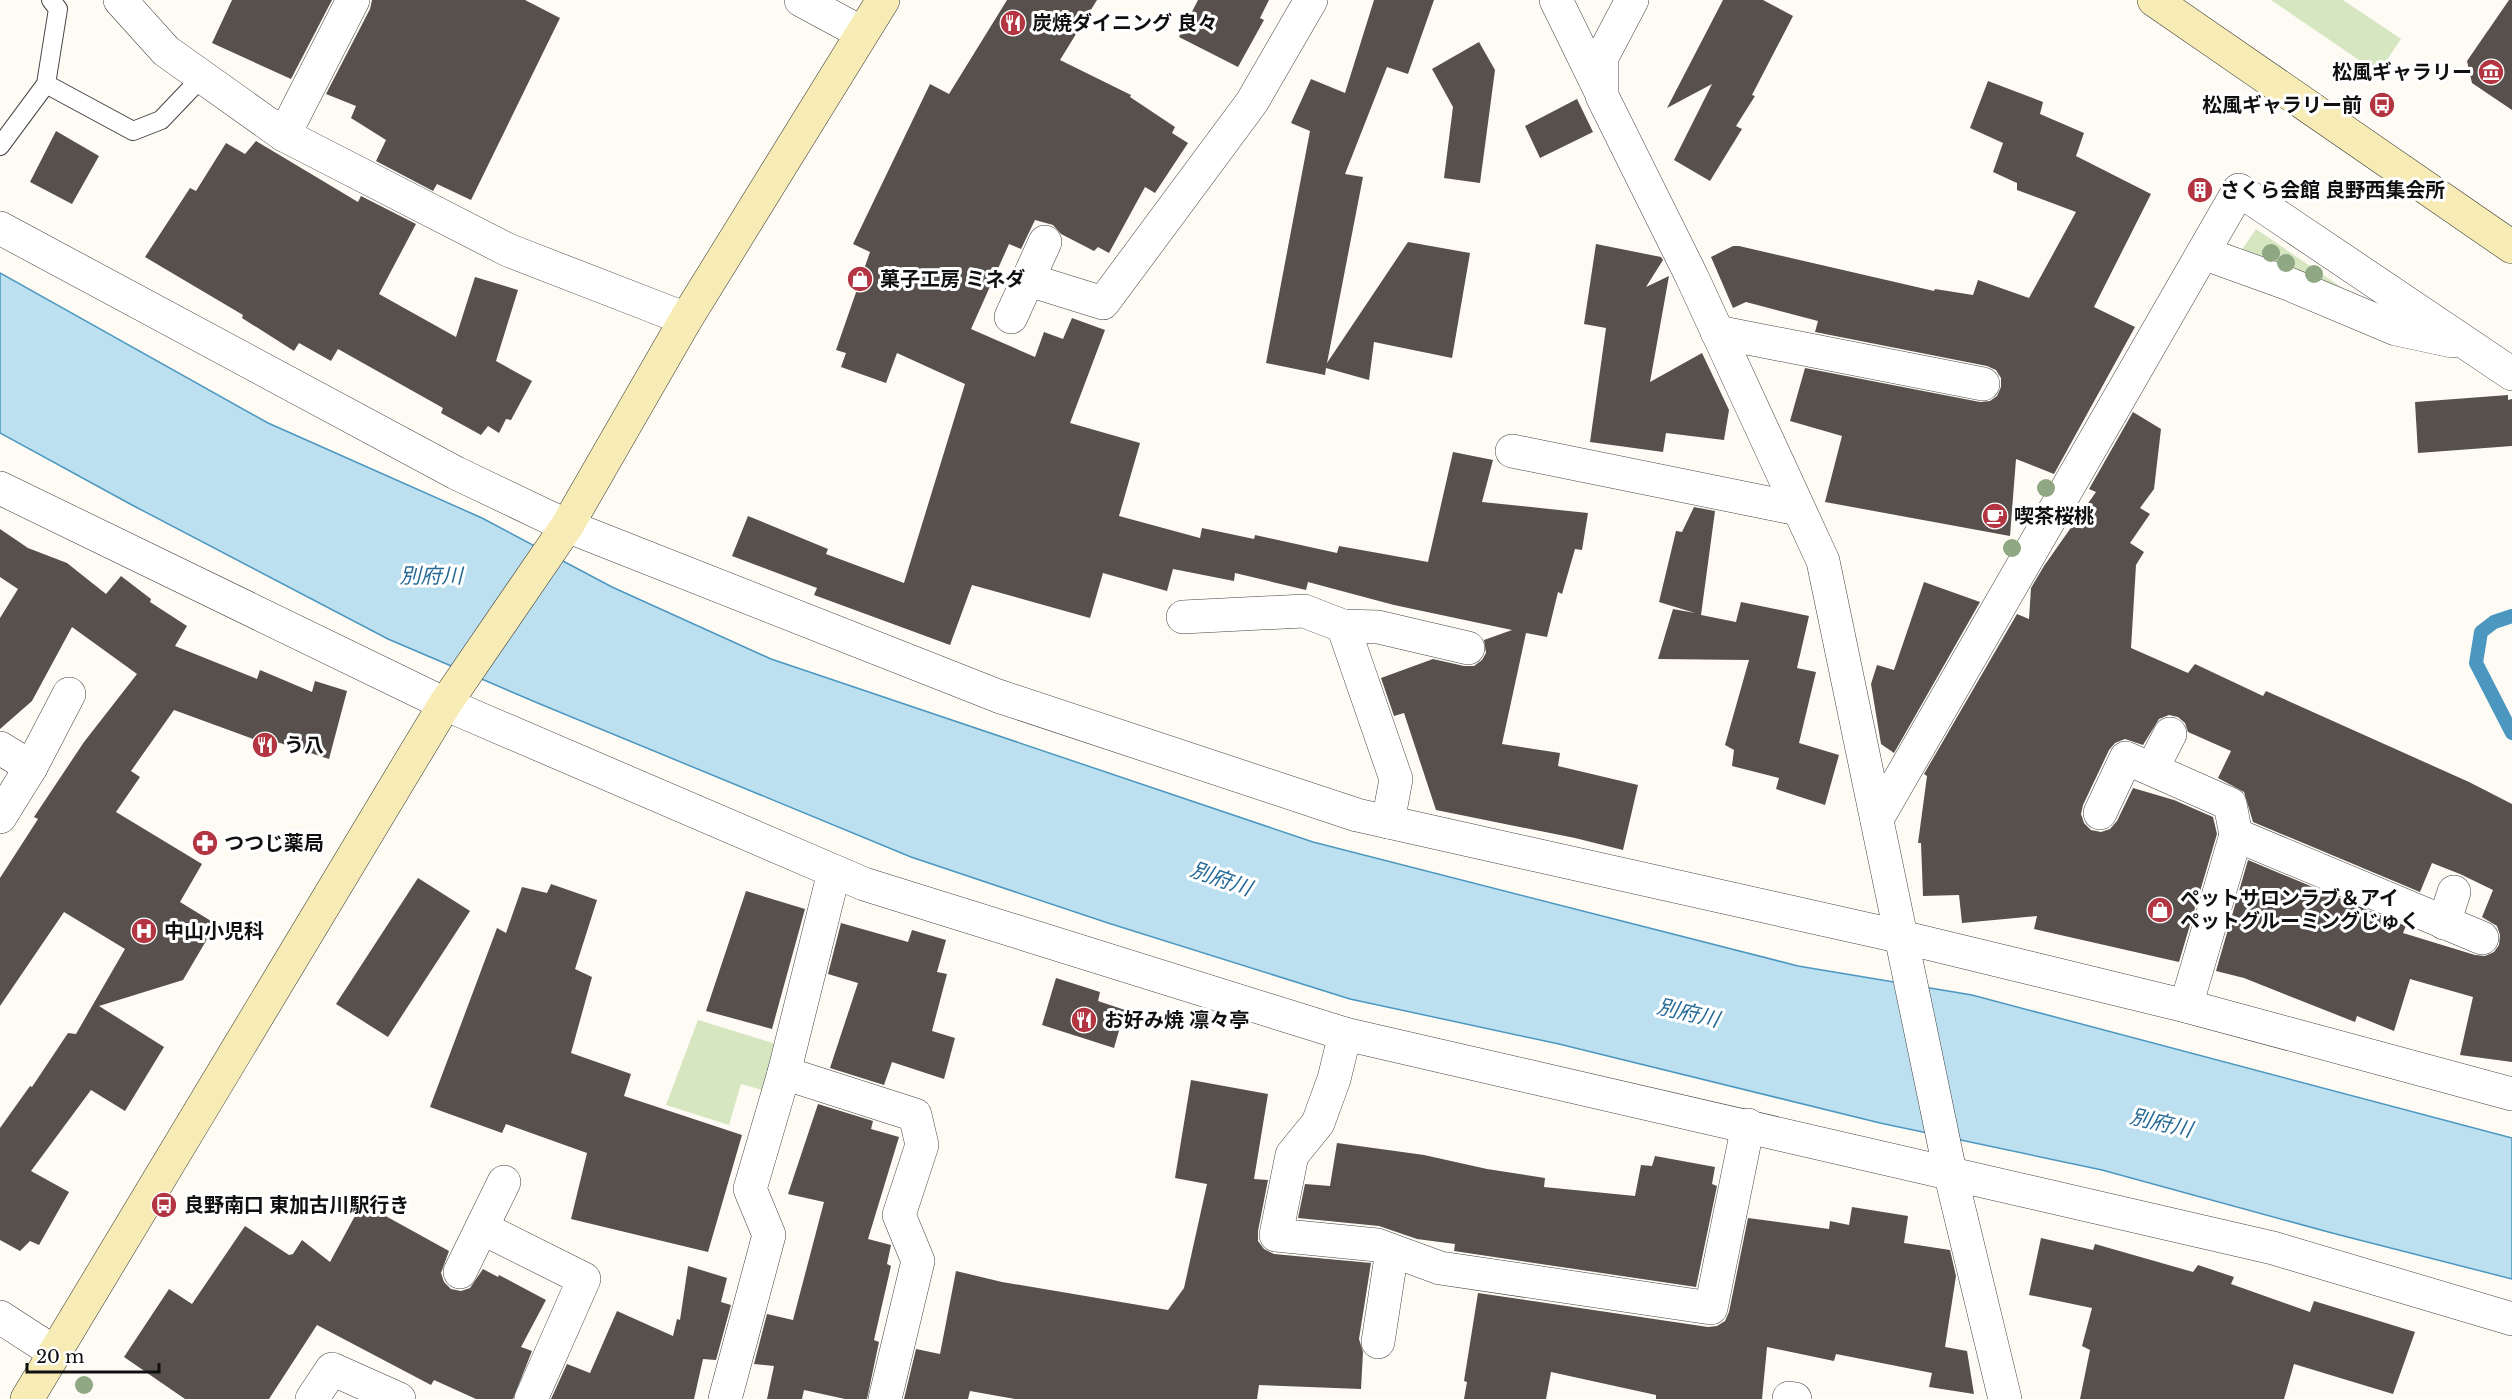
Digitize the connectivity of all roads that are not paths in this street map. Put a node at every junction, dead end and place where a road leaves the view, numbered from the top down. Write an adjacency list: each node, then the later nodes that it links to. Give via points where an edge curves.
1 (51, 0): 12 (lane, via 58,9)
2 (120, 0): 11 (street, via 166,51)
3 (353, 0): 14 (street)
4 (801, 0): 10 (street)
5 (883, 0): 10 (street)
6 (1311, 0): 20 (street, via 1217,172 1103,303)
7 (1556, 0): 13 (street)
8 (1632, 0): 13 (street, via 1602,57)
9 (2154, 0): 18 (street)
10 (862, 33): 22 (street)
11 (202, 77): 12 (lane, via 161,120 133,131); 14 (street)
12 (46, 84): 15 (lane)
13 (1602, 96): 23 (street)
14 (284, 135): 22 (street, via 508,250)
15 (0, 146)
16 (0, 228): 30 (street, via 456,473)
17 (1044, 242): 20 (street)
18 (2512, 247)
19 (2203, 253): 24 (street, via 2396,329); 24 (street, via 2240,190); 42 (street)
20 (1029, 280): 21 (street)
21 (1011, 317)
22 (686, 319): 30 (street)
23 (1717, 332): 26 (street); 29 (street)
24 (2469, 345): 25 (street)
25 (2512, 374)
26 (1983, 384)
27 (1512, 451): 29 (street)
28 (0, 488): 35 (street)
29 (1798, 509): 42 (street, via 1823,561)
30 (567, 526): 35 (street); 43 (street, via 998,696)
31 (1183, 617): 32 (street, via 1304,611)
32 (1343, 626): 33 (street, via 1378,627); 43 (street, via 1396,779)
33 (1468, 648)
34 (69, 694): 38 (street)
35 (446, 704): 45 (street); 63 (street)
36 (2170, 734): 39 (street)
37 (0, 748): 38 (street)
38 (31, 767): 41 (street)
39 (2152, 769): 40 (street, via 2126,758); 44 (street, via 2230,804)
40 (2100, 813)
41 (0, 817)
42 (1877, 819): 48 (street)
43 (1388, 822): 48 (street)
44 (2236, 835): 47 (street); 50 (street)
45 (834, 872): 51 (street); 52 (street)
46 (2454, 892): 47 (street)
47 (2444, 923): 49 (street)
48 (1902, 937): 50 (street); 55 (street)
49 (2482, 938)
50 (2186, 1005): 53 (street)
51 (1345, 1034): 54 (street); 58 (street, via 1318,1123 1292,1155 1276,1235 1377,1245)
52 (784, 1073): 68 (street, via 750,1189 769,1234); 69 (street, via 915,1115 922,1145 900,1215 918,1261)
53 (2512, 1094)
54 (1748, 1125): 55 (street); 58 (street, via 1711,1308 1440,1268)
55 (1950, 1172): 61 (street, via 2273,1248); 70 (street)
56 (504, 1182): 57 (street)
57 (482, 1227): 59 (street); 67 (street, via 584,1279)
58 (1392, 1251): 62 (street)
59 (460, 1272)
60 (0, 1317): 63 (street)
61 (2512, 1319)
62 (1378, 1342)
63 (54, 1352): 64 (street)
64 (27, 1399)
65 (312, 1399): 66 (street, via 332,1369)
66 (399, 1399)
67 (531, 1399)
68 (725, 1399)
69 (885, 1399)
70 (2005, 1399)

